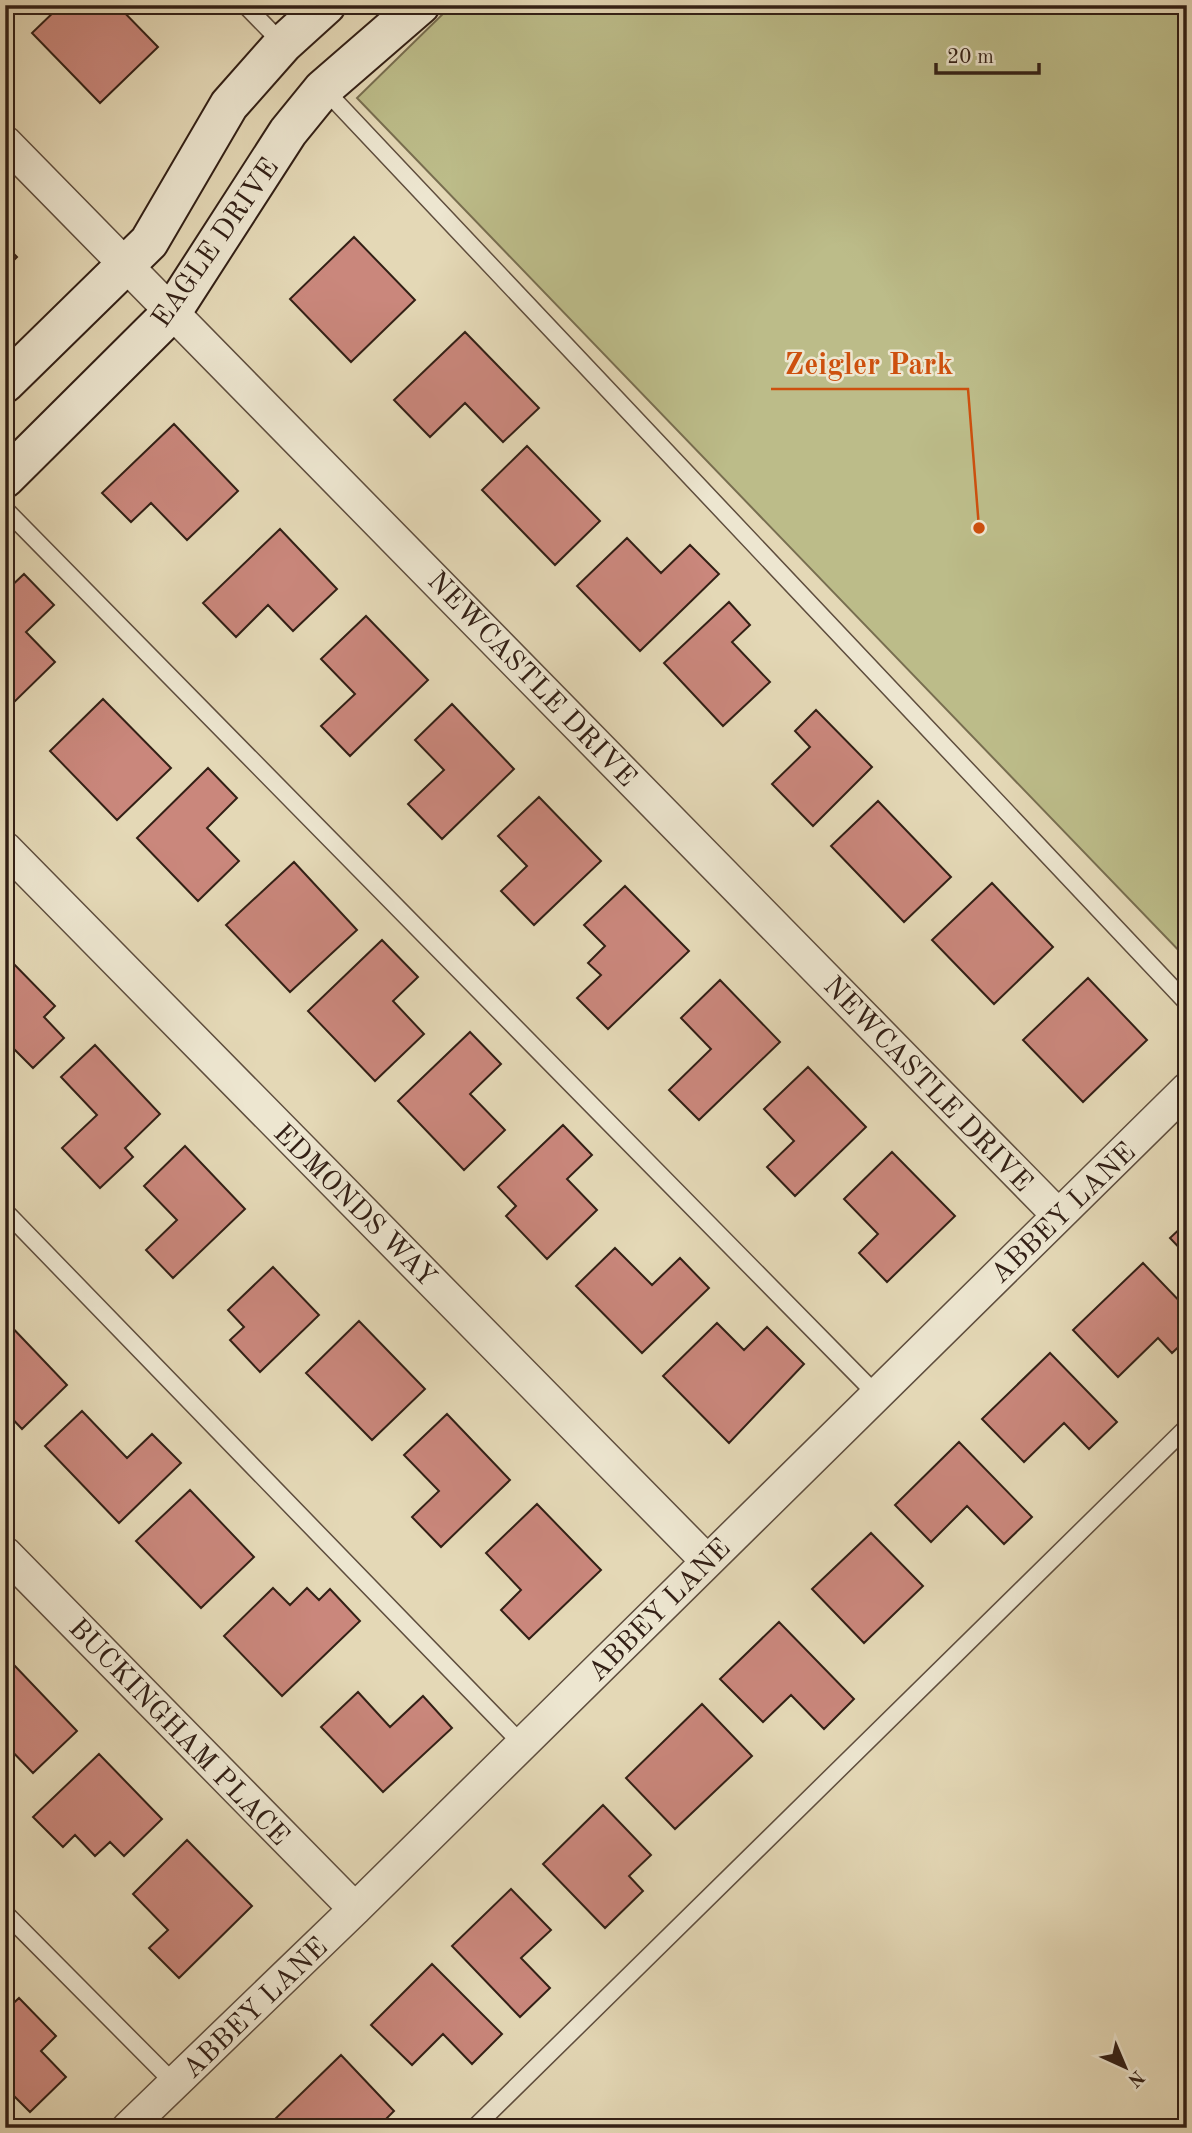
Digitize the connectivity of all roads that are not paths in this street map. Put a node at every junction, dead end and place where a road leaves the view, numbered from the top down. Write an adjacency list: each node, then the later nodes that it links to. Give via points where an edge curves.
1 (245, 5): 4 (lane)
2 (326, 5): 4 (street, EAGLE DRIVE)
3 (420, 5): 5 (street, EAGLE DRIVE)
4 (283, 44): 5 (street); 7 (street, EAGLE DRIVE, via 229,105 149,242)
5 (323, 89): 8 (street, EAGLE DRIVE, via 288,132); 13 (lane)
6 (5, 142): 7 (street, NEWCASTLE DRIVE)
7 (125, 265): 8 (street, NEWCASTLE DRIVE); 9 (street, EAGLE DRIVE)
8 (172, 313): 10 (street, EAGLE DRIVE); 16 (street, NEWCASTLE DRIVE)
9 (5, 383)
10 (5, 478)
11 (5, 509): 17 (lane)
12 (5, 848): 20 (street, EDMONDS WAY)
13 (1187, 1003)
14 (1187, 1089): 16 (street, ABBEY LANE)
15 (5, 1211): 21 (lane)
16 (1058, 1215): 17 (street, ABBEY LANE)
17 (876, 1394): 20 (street, ABBEY LANE)
18 (1187, 1427): 26 (lane)
19 (5, 1553): 22 (street, BUCKINGHAM PLACE)
20 (707, 1561): 21 (street, ABBEY LANE)
21 (522, 1744): 22 (street, ABBEY LANE)
22 (355, 1909): 24 (street, ABBEY LANE)
23 (5, 1913): 24 (lane)
24 (174, 2083): 25 (street, ABBEY LANE)
25 (128, 2128)
26 (474, 2128)

